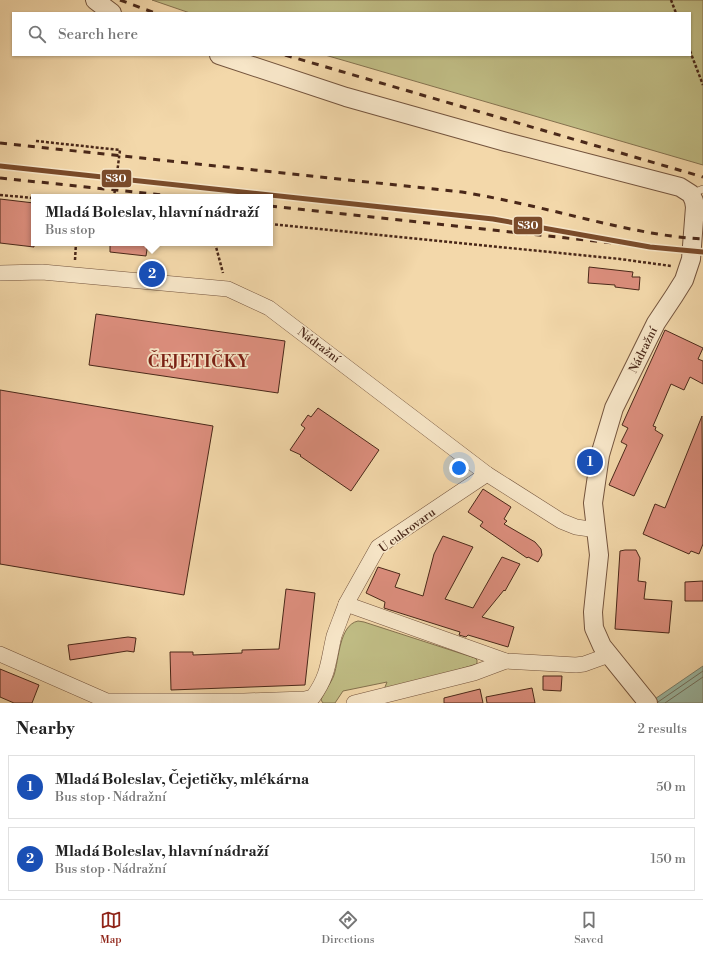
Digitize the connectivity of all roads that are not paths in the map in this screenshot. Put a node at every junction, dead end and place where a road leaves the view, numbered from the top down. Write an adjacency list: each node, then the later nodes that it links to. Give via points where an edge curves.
1 (95, 0): 2 (street)
2 (111, 12)
3 (222, 56): 4 (street, via 354,99)
4 (697, 192): 7 (street, Nádražní, via 689,269 656,323 610,418 600,455 593,503)
5 (0, 272): 6 (street, Nádražní, via 42,272 228,289 269,308)
6 (487, 474): 7 (street, Nádražní, via 561,521 576,527); 8 (street, U cukrovaru, via 378,547)
7 (597, 530): 10 (street, Nádražní, via 599,555 593,620 597,636)
8 (346, 604): 11 (street); 13 (street, U cukrovaru, via 324,679 313,697)
9 (0, 654): 13 (street, U cukrovaru, via 107,701)
10 (609, 655): 11 (street, via 576,665); 12 (street, Nádražní)
11 (506, 661): 14 (street, via 474,673)
12 (645, 700)
13 (305, 701)
14 (354, 703)

